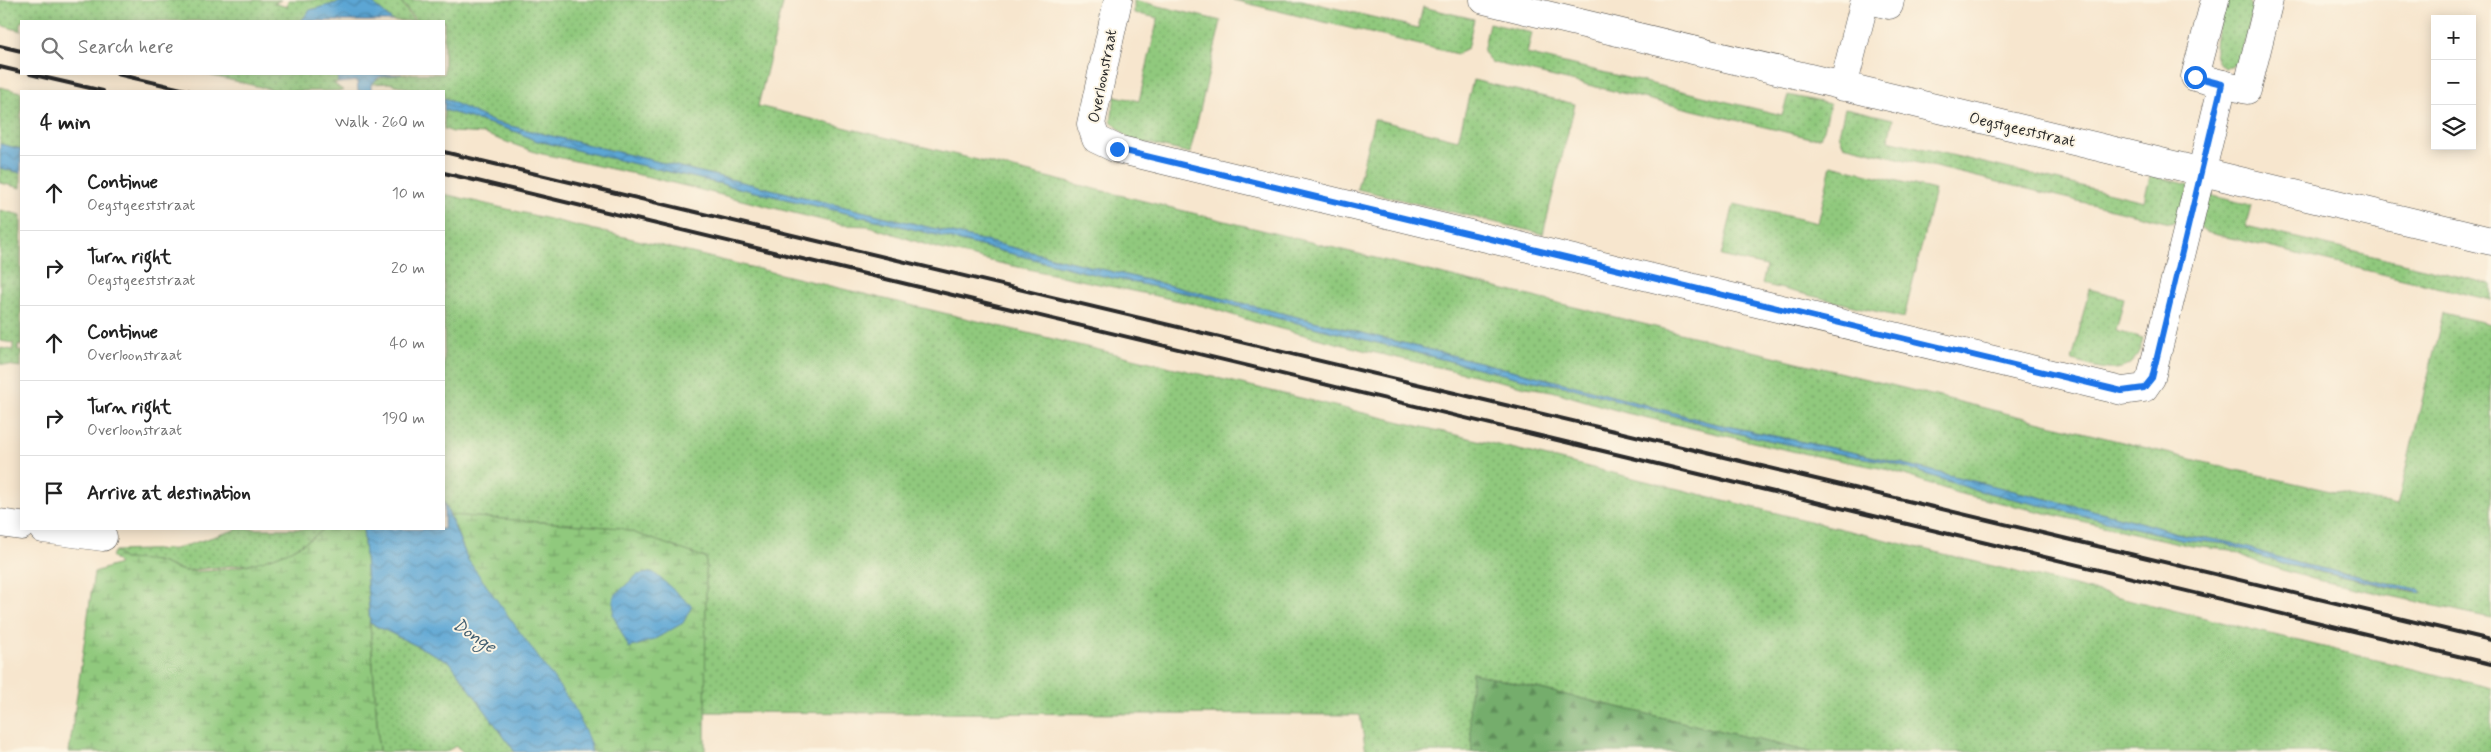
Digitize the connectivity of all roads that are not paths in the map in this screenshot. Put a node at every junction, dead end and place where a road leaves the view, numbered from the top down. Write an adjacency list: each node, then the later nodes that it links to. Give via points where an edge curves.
1 (1118, 0): 10 (street, Overloonstraat, via 1091,124 1096,139 1117,149 2122,391 2144,388 2152,378)
2 (1486, 0): 9 (street, Oegstgeeststraat)
3 (1865, 0): 9 (street)
4 (1870, 0): 5 (street, via 1889,5)
5 (1890, 0)
6 (2214, 0): 8 (street, via 2195,77)
7 (2270, 0): 8 (street, via 2247,90)
8 (2222, 84): 10 (street)
9 (1843, 87): 10 (street, Oegstgeeststraat)
10 (2200, 173): 11 (street, Oegstgeeststraat)
11 (2491, 241)
12 (0, 523): 13 (street)
13 (20, 526)
14 (50, 530): 15 (street)
15 (103, 537)

